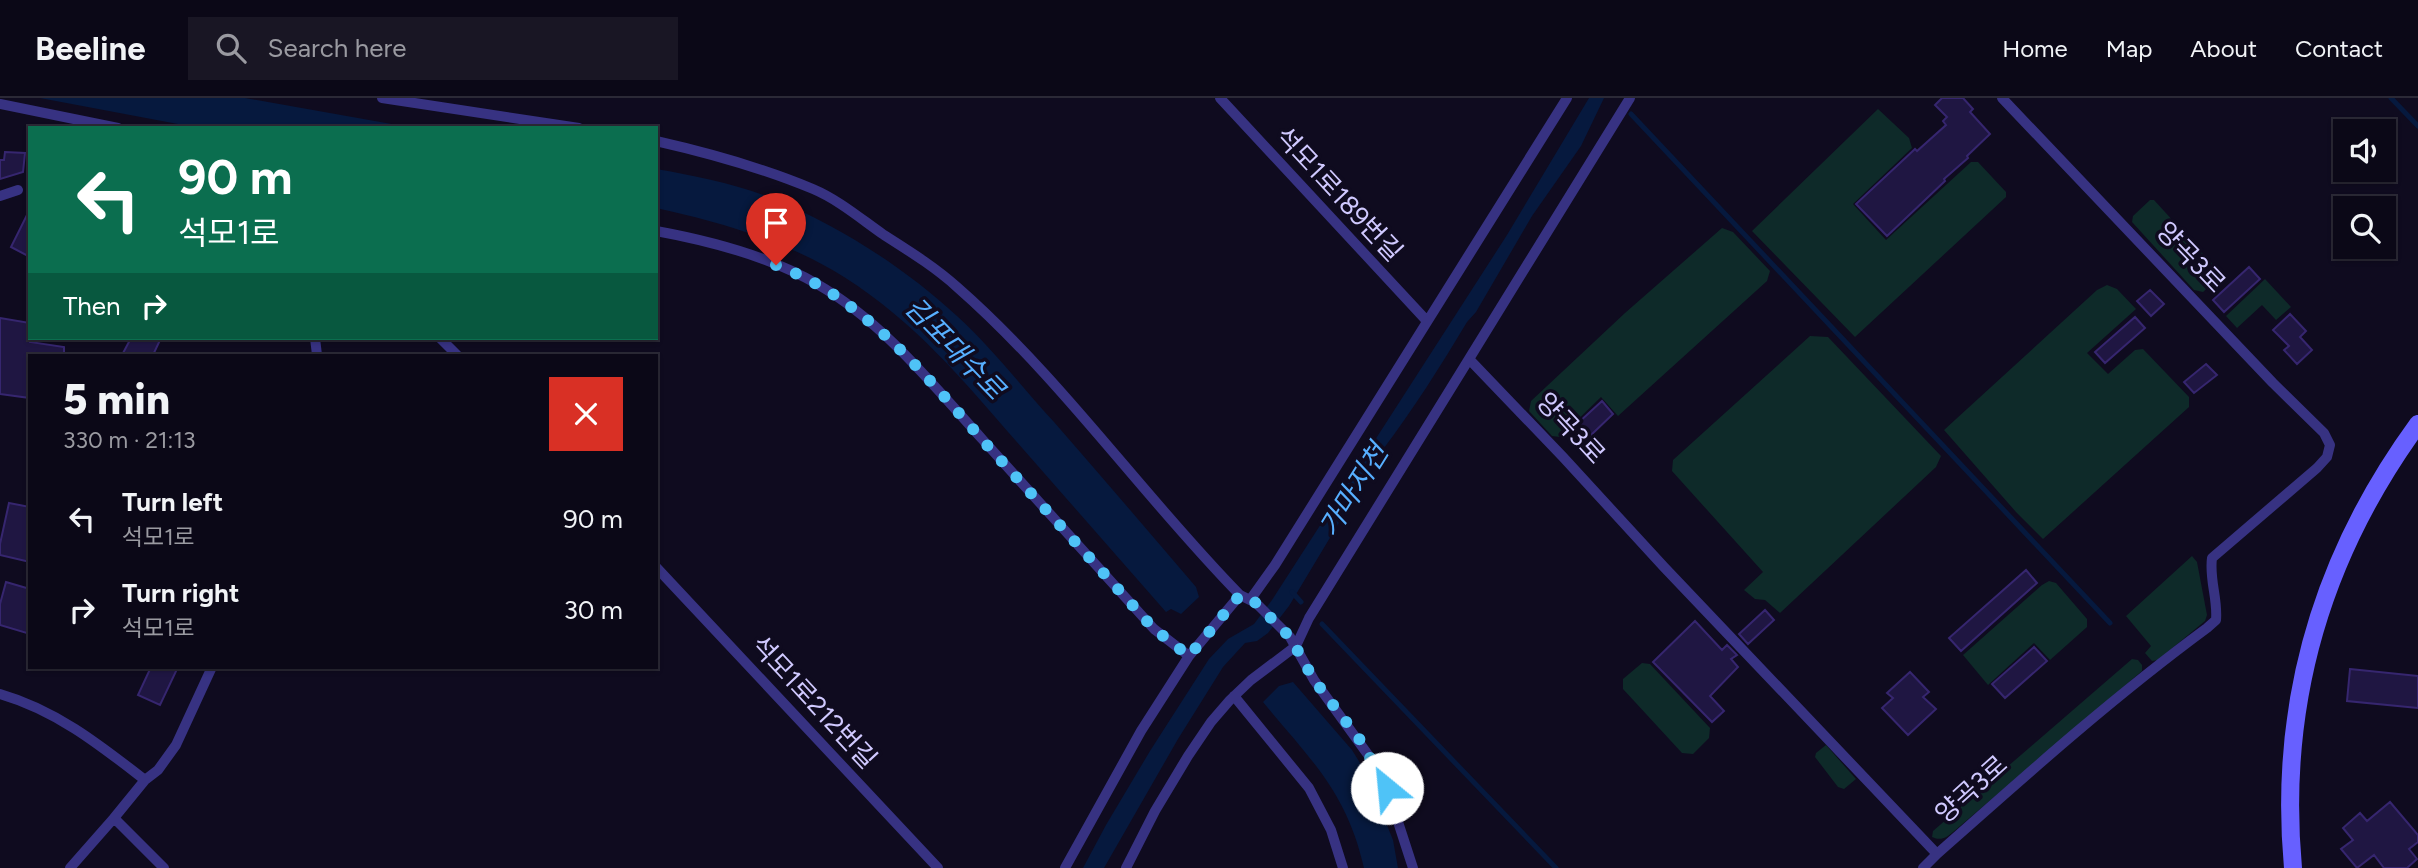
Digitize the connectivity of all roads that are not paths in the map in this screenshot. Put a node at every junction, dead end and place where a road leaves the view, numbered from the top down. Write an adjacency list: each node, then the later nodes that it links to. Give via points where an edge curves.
1 (382, 98): 8 (lane)
2 (1220, 98): 13 (lane, 석모1로189번길)
3 (1567, 98): 13 (lane)
4 (1630, 98): 16 (lane)
5 (2002, 98): 27 (lane, 양곡3로, via 2324,433 2330,445 2317,468 2212,558 2216,620)
6 (0, 104): 7 (lane)
7 (108, 126)
8 (566, 126)
9 (658, 141): 19 (lane, via 722,157 814,189 937,270 1008,334 1199,551)
10 (19, 190): 11 (lane)
11 (0, 196)
12 (658, 231): 21 (lane, via 715,243 786,268 851,306 897,347 1154,629)
13 (1426, 320): 19 (lane, via 1275,565)
14 (442, 340): 15 (lane)
15 (456, 354)
16 (1469, 359): 20 (lane); 27 (lane, 양곡3로)
17 (2418, 424): 36 (street, via 2349,538 2313,630 2302,674 2294,743)
18 (658, 569): 30 (lane, 석모1로212번길)
19 (1249, 599): 20 (lane); 21 (lane)
20 (1293, 642): 24 (lane); 34 (lane, via 1314,680 1374,763)
21 (1189, 656): 31 (lane, via 1140,731)
22 (211, 669): 25 (lane, via 176,744)
23 (0, 694): 25 (lane, via 60,719)
24 (1234, 696): 32 (lane, via 1188,756); 33 (lane, via 1309,788 1331,830)
25 (145, 780): 26 (lane)
26 (114, 818): 28 (lane); 29 (lane)
27 (1937, 854): 35 (lane)
28 (70, 868)
29 (163, 868)
30 (938, 868)
31 (1065, 868)
32 (1126, 868)
33 (1343, 868)
34 (1413, 868)
35 (1923, 868)
36 (2293, 868)

